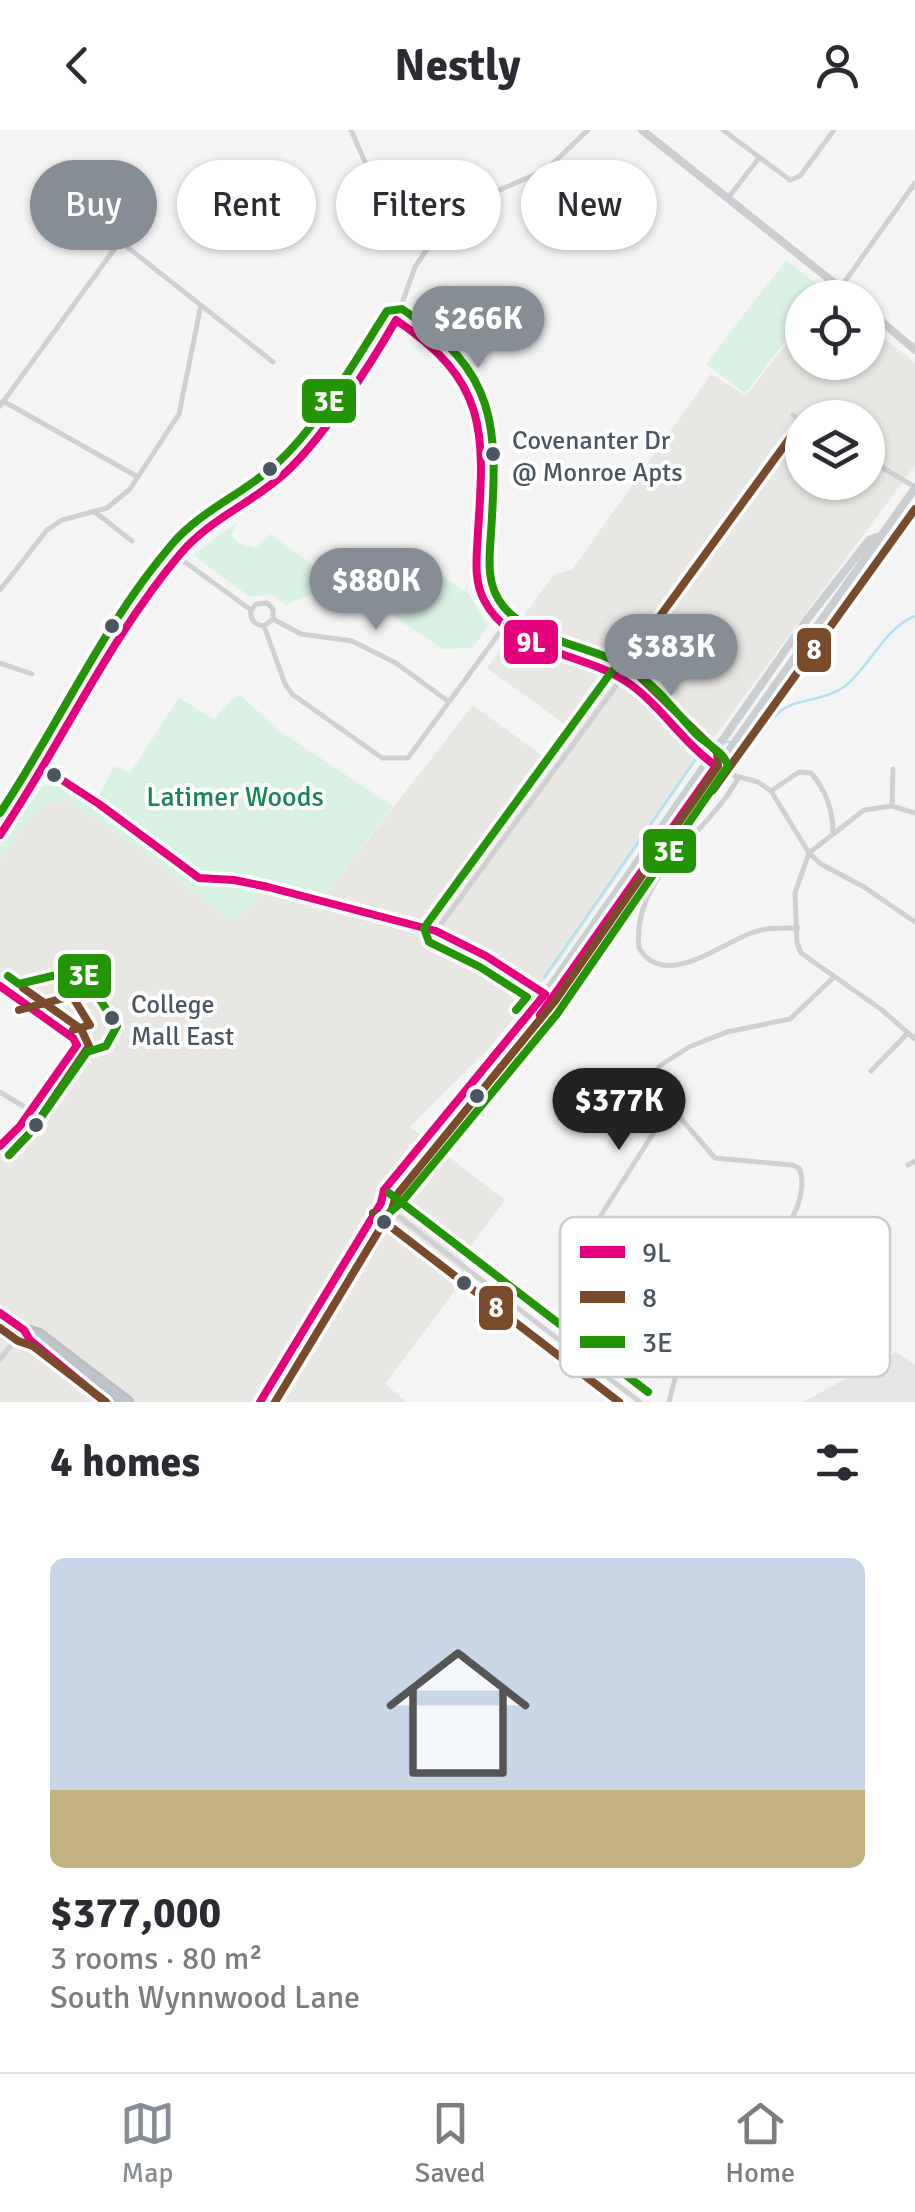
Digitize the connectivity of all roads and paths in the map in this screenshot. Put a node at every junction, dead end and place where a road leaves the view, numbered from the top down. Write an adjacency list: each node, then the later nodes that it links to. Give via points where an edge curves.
1 (350, 130): 7 (street)
2 (588, 130): 9 (street, via 546,170)
3 (642, 130): 10 (main road)
4 (723, 130): 6 (street)
5 (834, 130): 6 (street, via 794,180)
6 (759, 158): 10 (street)
7 (365, 160)
8 (915, 183): 15 (street)
9 (501, 189)
10 (728, 198): 14 (main road)
11 (114, 250): 21 (street)
12 (130, 250): 16 (street)
13 (426, 250): 17 (street)
14 (831, 280)
15 (845, 280)
16 (201, 305): 20 (street); 23 (street, via 179,414)
17 (396, 320): 28 (street, via 294,464 206,528); 34 (street, via 448,361 474,404 480,428 477,580 485,605)
18 (885, 324): 19 (main road)
19 (915, 350)
20 (273, 362)
21 (2, 403): 23 (street)
22 (885, 469): 24 (street)
23 (138, 477): 25 (street, via 120,499)
24 (915, 488): 26 (main road)
25 (95, 512): 27 (street); 29 (street, via 46,530)
26 (878, 538): 32 (main road, via 869,540); 35 (main road)
27 (132, 541)
28 (178, 557): 30 (street); 41 (street, via 120,637)
29 (0, 590)
30 (251, 610): 31 (street, via 268,603); 33 (street, via 253,622)
31 (274, 619): 33 (street); 39 (street, via 302,634 352,641 396,662)
32 (805, 622): 35 (main road); 40 (main road)
33 (264, 626): 39 (street, via 292,694 382,758 408,758)
34 (504, 627): 38 (street); 39 (street)
35 (814, 629): 40 (main road, via 727,750)
36 (0, 663): 37 (street)
37 (32, 674)
38 (622, 678): 40 (street); 54 (street)
39 (449, 702)
40 (708, 761): 43 (street); 50 (main road); 51 (main road)
41 (45, 769): 48 (street); 54 (street, via 199,878 268,887)
42 (893, 769): 45 (street)
43 (738, 777): 44 (street); 53 (street, via 719,810 658,881 639,948 652,962 674,966 754,932)
44 (771, 791): 47 (street, via 798,772 811,774 827,799); 49 (street)
45 (892, 806): 46 (street); 47 (street, via 864,810)
46 (915, 813)
47 (833, 833): 49 (street)
48 (0, 835)
49 (809, 853): 52 (street); 53 (street, via 795,893)
50 (635, 861): 51 (street); 56 (main road)
51 (644, 868): 56 (main road)
52 (915, 922)
53 (798, 928): 55 (street, via 801,954)
54 (436, 931): 56 (street)
55 (834, 977): 57 (street); 62 (street, via 790,1020 727,1032 661,1065 651,1081)
56 (548, 997): 67 (main road)
57 (908, 1033): 58 (street); 60 (street)
58 (915, 1039)
59 (76, 1048): 63 (street)
60 (871, 1071)
61 (0, 1092): 63 (street)
62 (670, 1107): 68 (street); 69 (street, via 718,1160 802,1171)
63 (30, 1112): 64 (street)
64 (0, 1146)
65 (915, 1160): 66 (street)
66 (908, 1166)
67 (381, 1203): 72 (main road); 73 (street)
68 (600, 1217)
69 (792, 1217)
70 (0, 1313): 71 (highway)
71 (24, 1330): 74 (street); 77 (highway); 78 (highway)
72 (300, 1339): 79 (main road); 80 (main road, via 300,1354)
73 (560, 1341)
74 (0, 1359)
75 (607, 1377): 81 (street)
76 (675, 1377): 82 (street)
77 (106, 1402)
78 (127, 1402)
79 (260, 1402)
80 (272, 1402)
81 (640, 1402)
82 (669, 1402)

